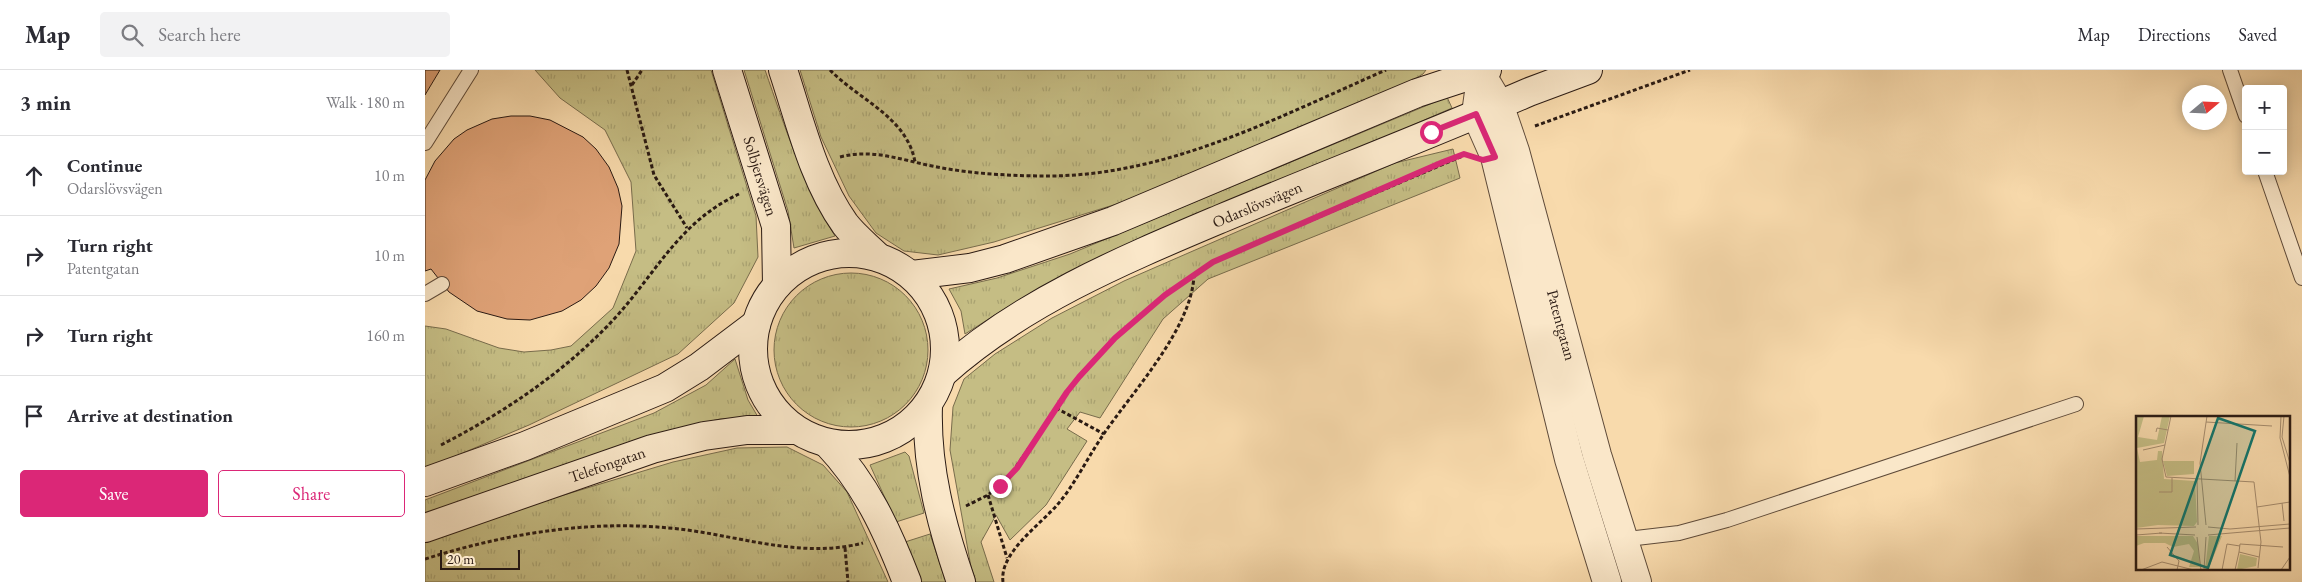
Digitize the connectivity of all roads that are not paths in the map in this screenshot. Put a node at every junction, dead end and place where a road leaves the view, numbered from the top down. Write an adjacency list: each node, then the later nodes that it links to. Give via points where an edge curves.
1 (471, 70): 9 (lane)
2 (727, 70): 16 (main road, Solbjersvägen, via 776,226)
3 (783, 70): 12 (main road, via 812,156 835,208 846,226)
4 (1483, 70): 8 (main road); 13 (main road, via 1417,93 1113,221 1005,259 970,268)
5 (1589, 70): 8 (main road, Odarslövsvägen)
6 (2230, 70): 7 (lane)
7 (2242, 104)
8 (1488, 109): 10 (main road, Patentgatan); 19 (main road, Odarslövsvägen, via 1151,248 996,330)
9 (425, 144)
10 (1505, 154): 26 (main road, Patentgatan); 27 (main road, Patentgatan, via 1569,459)
11 (2266, 175): 14 (lane)
12 (878, 257): 13 (main road); 16 (main road, via 834,254 793,270)
13 (911, 275): 19 (main road, via 927,291 944,330)
14 (2302, 278)
15 (442, 284): 17 (lane)
16 (777, 285): 18 (main road)
17 (425, 294)
18 (756, 324): 22 (main road, via 755,372 764,395 778,414); 24 (main road, via 665,388 525,446)
19 (943, 373): 21 (main road)
20 (2076, 404): 26 (lane, via 1727,520 1679,533)
21 (928, 406): 23 (main road, via 905,429 875,442 859,445); 29 (main road, via 927,441 936,500)
22 (797, 430): 23 (main road); 25 (main road, Telefongatan, via 747,430 704,436 652,449)
23 (827, 443): 28 (main road, via 864,488)
24 (425, 482)
25 (425, 528)
26 (1625, 539): 27 (lane); 31 (main road, Patentgatan)
27 (1596, 545): 30 (main road, Patentgatan)
28 (907, 582)
29 (961, 582)
30 (1607, 582)
31 (1637, 582)

